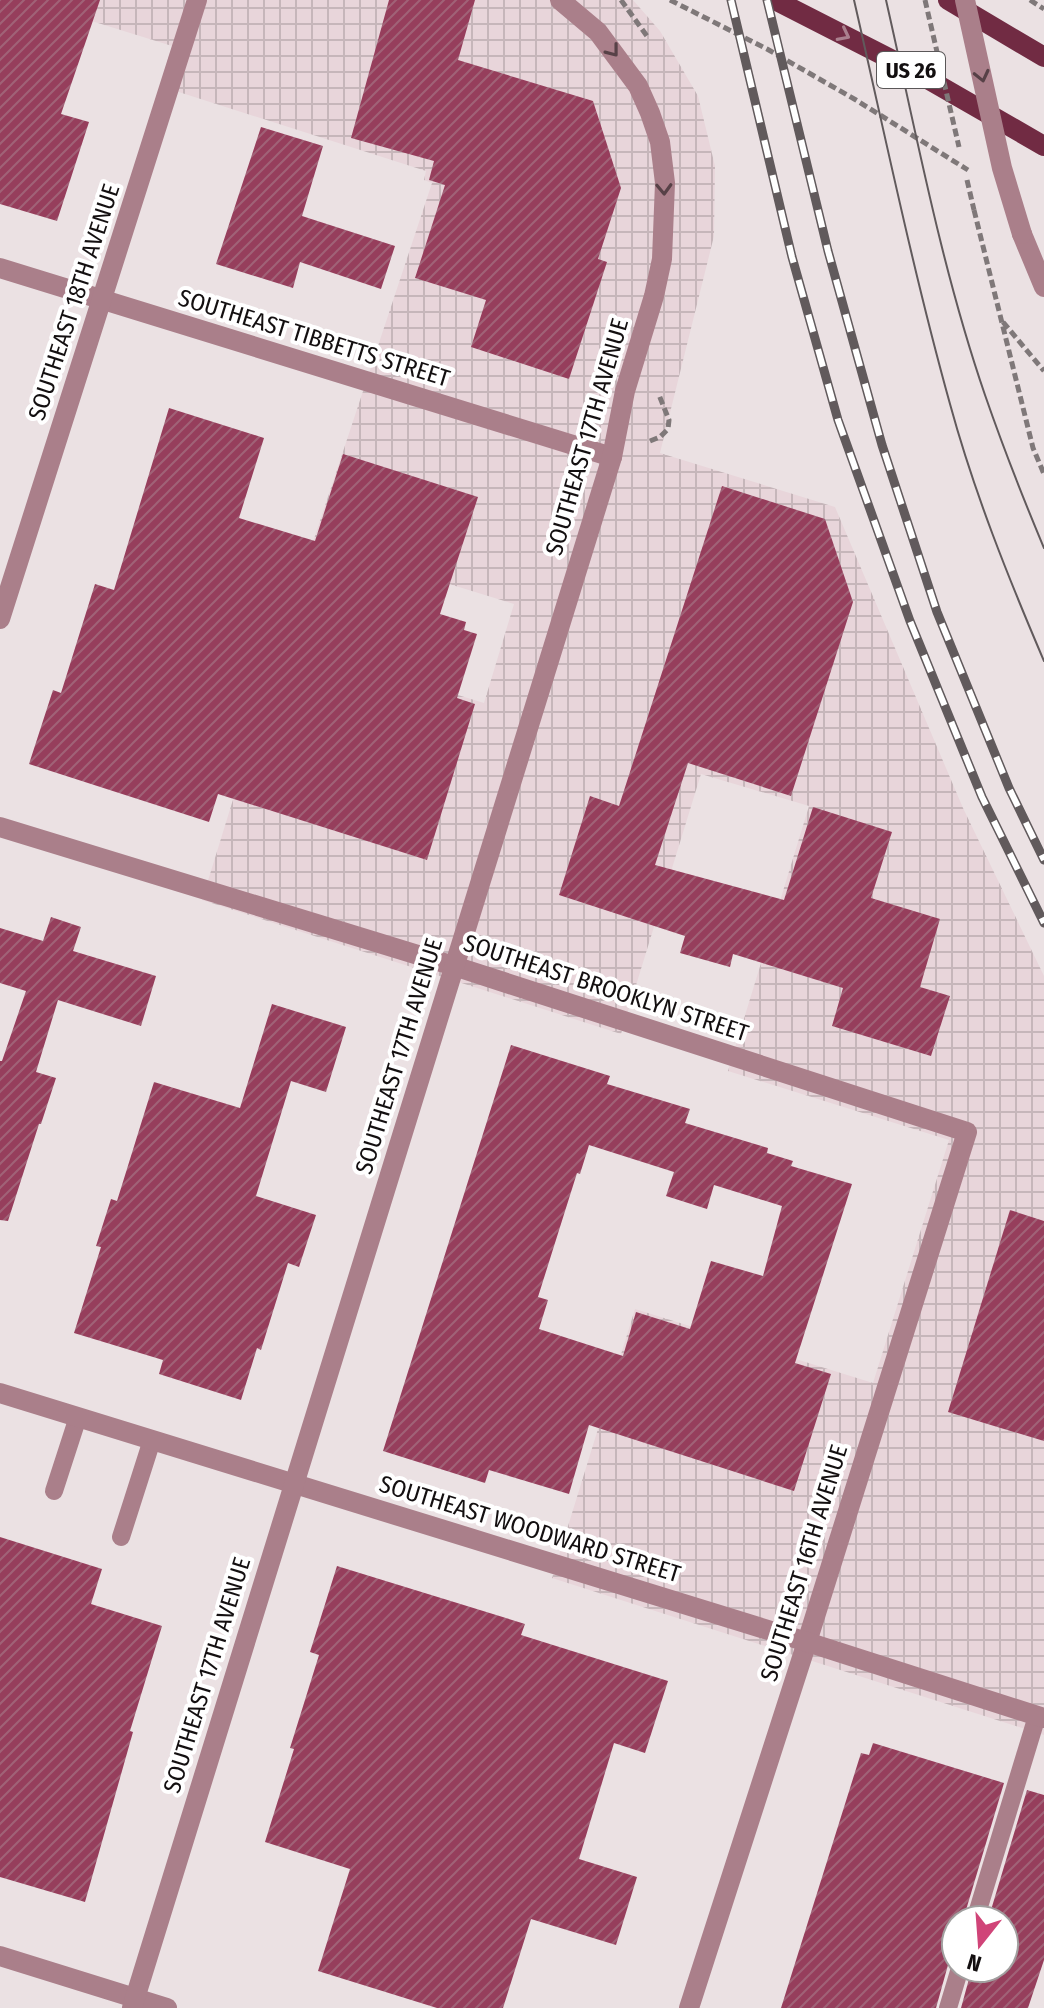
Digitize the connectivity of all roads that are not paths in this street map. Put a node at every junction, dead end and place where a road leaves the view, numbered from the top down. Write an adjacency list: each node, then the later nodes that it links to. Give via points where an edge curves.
1 (197, 0): 10 (street, SOUTHEAST 18TH AVENUE)
2 (560, 0): 11 (street, SOUTHEAST 17TH AVENUE, one-way to 11, via 598,32 638,86 660,142 665,183 662,259)
3 (775, 0): 7 (main road, US 26, one-way to 7)
4 (948, 0): 6 (main road)
5 (965, 0): 9 (street, one-way to 9, bridge, via 1002,168)
6 (1044, 57)
7 (1044, 146)
8 (0, 268): 10 (street, SOUTHEAST TIBBETTS STREET)
9 (1044, 287)
10 (102, 300): 11 (street, SOUTHEAST TIBBETTS STREET); 12 (street, SOUTHEAST 18TH AVENUE)
11 (612, 457): 14 (street, SOUTHEAST 17TH AVENUE)
12 (0, 619)
13 (0, 827): 14 (street, SOUTHEAST BROOKLYN STREET)
14 (454, 966): 15 (street, SOUTHEAST BROOKLYN STREET); 19 (street, SOUTHEAST 17TH AVENUE)
15 (967, 1132): 22 (street, SOUTHEAST 16TH AVENUE)
16 (0, 1393): 17 (street, SOUTHEAST WOODWARD STREET)
17 (78, 1417): 18 (street, SOUTHEAST WOODWARD STREET); 20 (lane)
18 (152, 1440): 19 (street, SOUTHEAST WOODWARD STREET); 21 (lane)
19 (294, 1484): 22 (street, SOUTHEAST WOODWARD STREET); 27 (street, SOUTHEAST 17TH AVENUE)
20 (54, 1491)
21 (121, 1537)
22 (807, 1642): 23 (street, SOUTHEAST WOODWARD STREET); 29 (street, SOUTHEAST 16TH AVENUE)
23 (1041, 1717): 24 (lane)
24 (980, 1904)
25 (0, 1956): 27 (street)
26 (955, 1984): 30 (lane)
27 (134, 2003): 28 (street)
28 (167, 2008)
29 (689, 2008)
30 (948, 2008)

